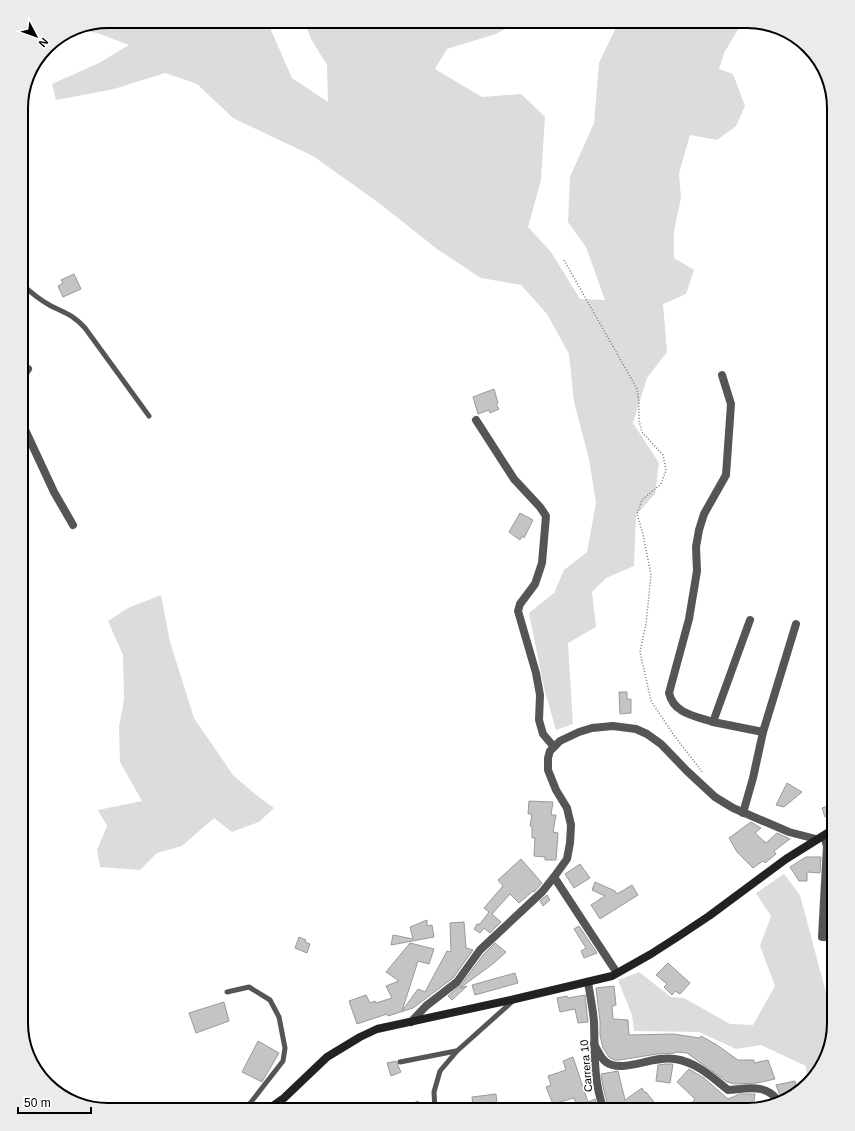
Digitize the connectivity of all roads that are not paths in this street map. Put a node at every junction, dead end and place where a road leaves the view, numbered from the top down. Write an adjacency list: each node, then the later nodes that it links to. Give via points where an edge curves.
1 (28, 289): 3 (lane, via 40,299 76,318)
2 (722, 375): 9 (street, via 731,404 726,475 704,514 699,530 696,547 697,571 689,619 669,693 671,702 677,708)
3 (149, 416)
4 (476, 420): 11 (street, via 514,479 546,516 542,563 535,584 520,604 518,611 536,673 540,695 539,720 543,734)
5 (28, 436): 6 (street, via 54,492)
6 (73, 525)
7 (750, 620): 9 (street)
8 (796, 624): 10 (street)
9 (713, 722): 10 (street)
10 (764, 732): 12 (street)
11 (554, 747): 12 (street, via 560,741 592,728 636,728 660,744 715,797); 17 (street, via 548,758 548,770 567,808 571,825 566,859)
12 (744, 813): 14 (street, via 789,832)
13 (827, 833): 14 (street)
14 (820, 837): 16 (street); 19 (street, via 709,916)
15 (827, 846): 18 (street, via 822,937)
16 (827, 846)
17 (554, 877): 19 (street); 23 (street, via 542,892 480,950 457,982 426,1006)
18 (827, 937)
19 (617, 973): 20 (street)
20 (588, 982): 22 (street); 24 (street, Carrera 10, via 594,1020)
21 (227, 992): 28 (lane, via 249,987 270,1000 279,1018 285,1048 283,1061)
22 (515, 999): 23 (street); 25 (lane)
23 (411, 1022): 29 (street, via 377,1029 360,1037 327,1057)
24 (594, 1044): 27 (street, via 605,1062 616,1067 674,1058 688,1062 705,1072 728,1090 763,1089); 31 (street, Carrera 10, via 595,1077)
25 (457, 1051): 26 (lane); 30 (lane, via 440,1071 434,1092)
26 (400, 1062)
27 (776, 1098)
28 (251, 1103)
29 (277, 1103)
30 (435, 1103)
31 (601, 1103)

